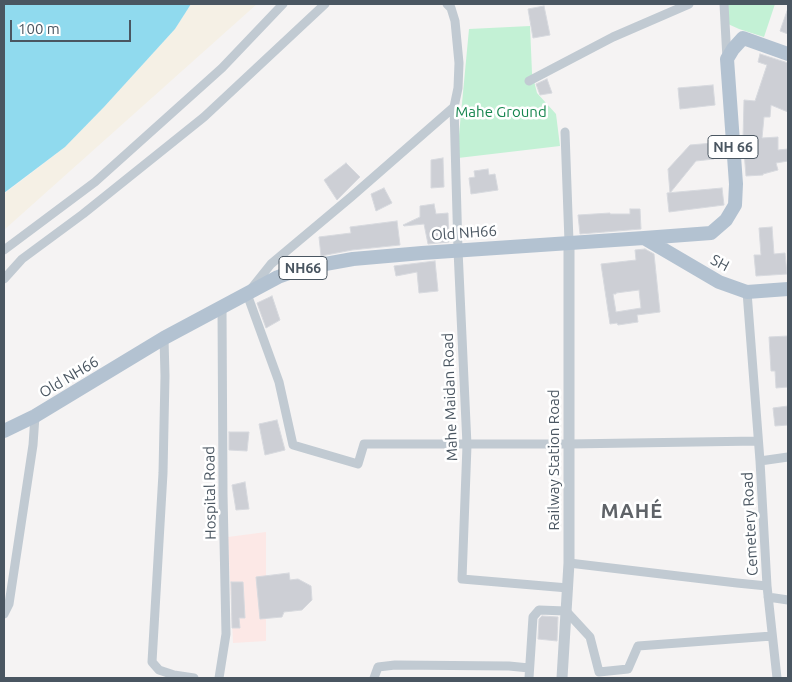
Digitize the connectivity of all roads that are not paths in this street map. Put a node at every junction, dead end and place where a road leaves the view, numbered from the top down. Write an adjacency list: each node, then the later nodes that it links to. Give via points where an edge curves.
1 (283, 4): 15 (street, via 222,68 95,182)
2 (325, 4): 17 (street, via 204,117 22,259)
3 (447, 4): 11 (street, Mahe Maidan Road, via 455,21 459,63)
4 (689, 4): 10 (street, via 613,37)
5 (724, 4): 6 (street)
6 (725, 34): 7 (street); 9 (street)
7 (743, 38): 8 (main road); 9 (main road)
8 (788, 54)
9 (727, 59): 13 (main road, Old NH66 / NH 66, via 735,206 726,220 711,233)
10 (529, 80)
11 (454, 107): 16 (street, Mahe Maidan Road); 20 (street, via 271,264)
12 (565, 132): 14 (street)
13 (644, 238): 14 (main road, Old NH66 / NH66); 19 (main road, SH, via 719,282)
14 (569, 242): 16 (main road, Old NH66 / NH66); 26 (street, Railway Station Road)
15 (4, 250)
16 (458, 250): 20 (main road, Old NH66 / NH66, via 353,259 303,268); 27 (street, Mahe Maidan Road)
17 (4, 278)
18 (788, 289): 19 (main road, SH)
19 (747, 292): 25 (street, Cemetery Road)
20 (247, 294): 21 (main road, Old NH66 / NH66); 27 (street, via 279,382 293,445 358,464 364,444)
21 (222, 307): 22 (main road, Old NH66 / NH66); 40 (street, Hospital Road, via 226,634)
22 (164, 338): 23 (main road, Old NH66 / NH66); 39 (street, via 163,473 152,662 158,670)
23 (35, 416): 24 (main road, Old NH66 / NH66); 36 (street, via 9,604)
24 (4, 431)
25 (758, 441): 26 (street); 29 (street, Cemetery Road)
26 (569, 444): 27 (street); 30 (street, Railway Station Road)
27 (467, 445): 32 (street, Mahe Maidan Road, via 462,579)
28 (788, 457): 29 (street)
29 (760, 460): 31 (street, Cemetery Road)
30 (569, 563): 31 (street, Cemetery Road); 32 (street, Railway Station Road)
31 (767, 586): 33 (street)
32 (568, 588): 35 (street, Railway Station Road)
33 (768, 597): 34 (street); 37 (street)
34 (788, 600)
35 (566, 611): 37 (street, via 590,638 599,672 628,670 638,646); 38 (street, via 539,610 533,617); 43 (street, Railway Station Road)
36 (4, 614)
37 (772, 636): 44 (street)
38 (529, 668): 41 (street, via 395,665 378,667); 42 (street)
39 (194, 678)
40 (219, 678)
41 (374, 678)
42 (529, 678)
43 (562, 678)
44 (777, 678)

